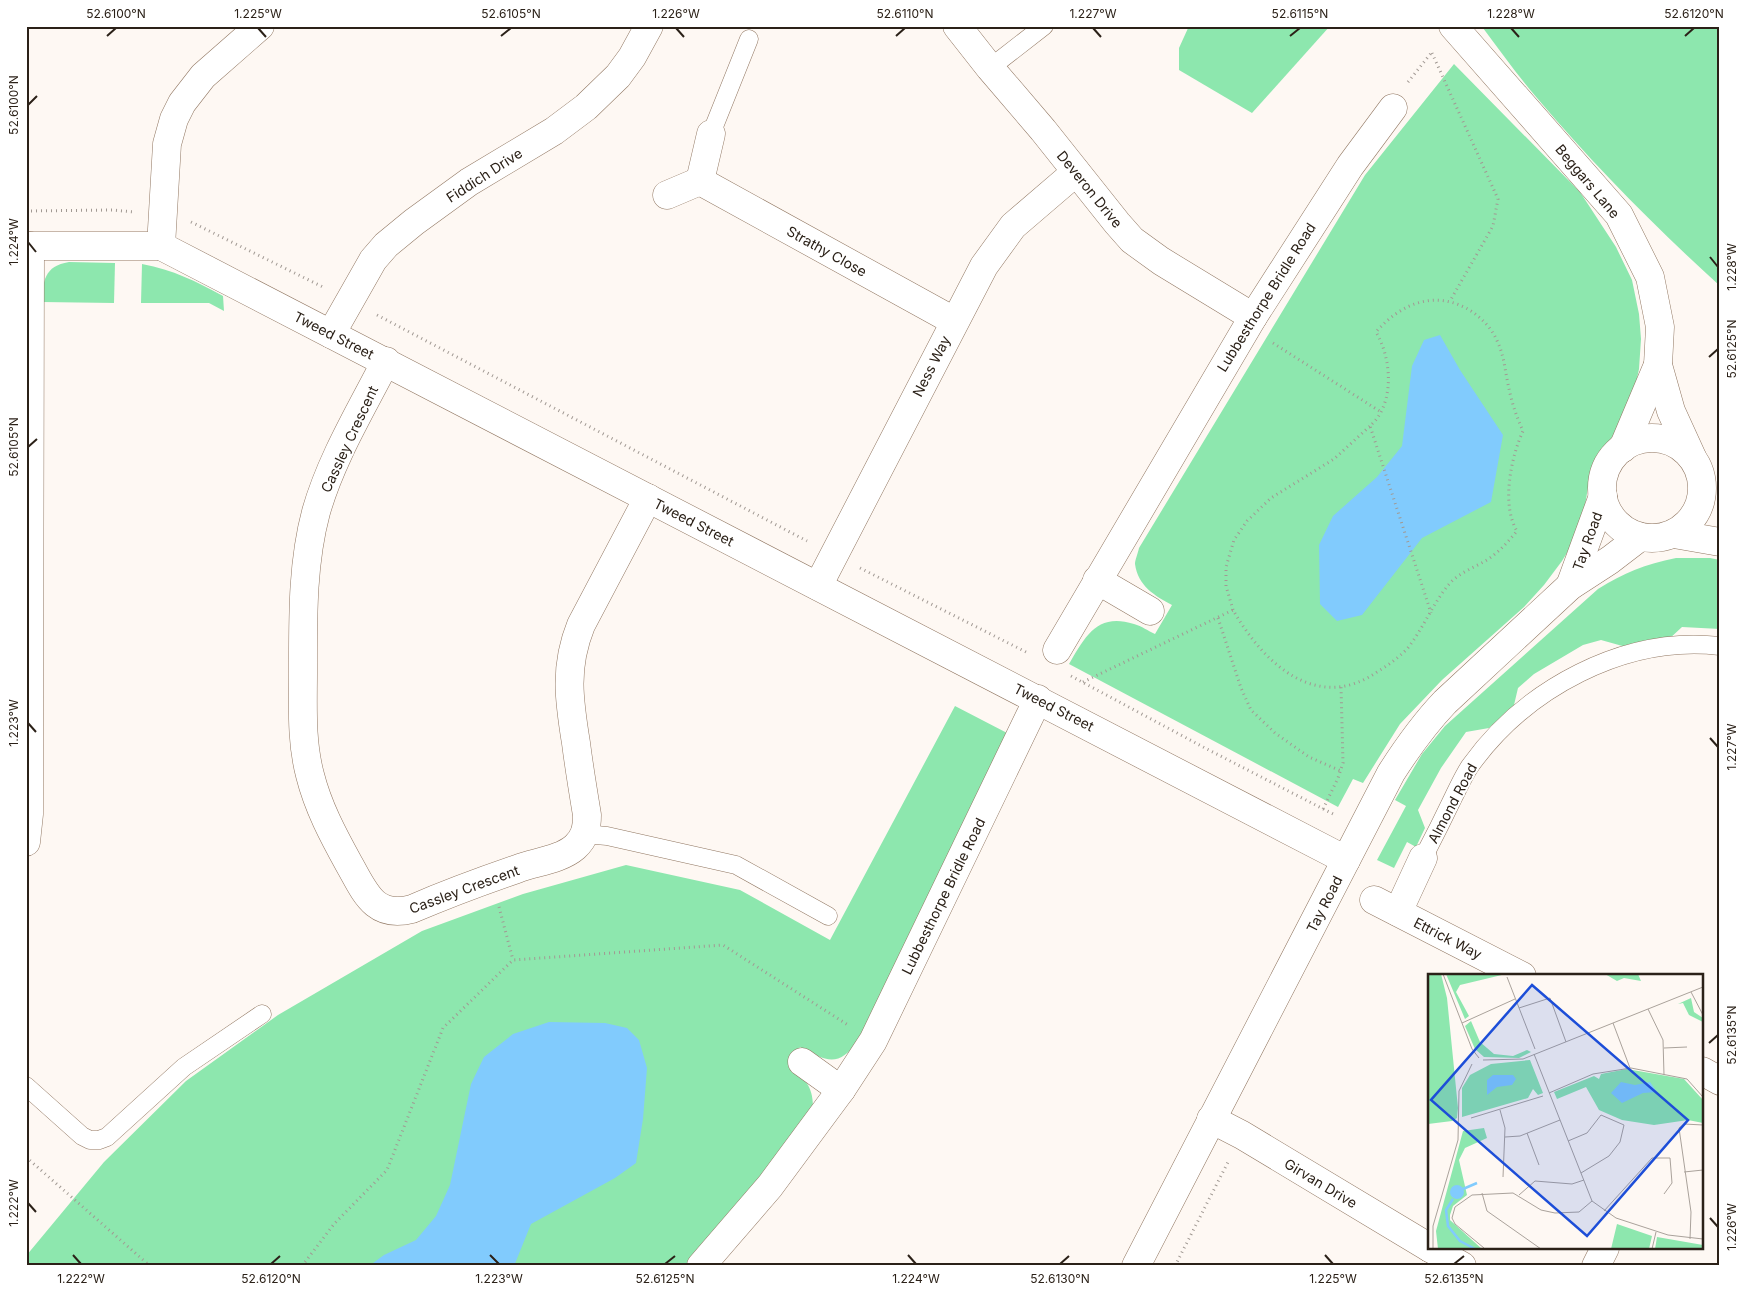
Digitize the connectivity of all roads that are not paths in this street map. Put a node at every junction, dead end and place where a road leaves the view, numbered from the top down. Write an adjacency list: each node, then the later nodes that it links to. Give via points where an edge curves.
1 (260, 26): 14 (street, via 203,76 182,103 174,120 167,144)
2 (649, 26): 17 (street, Fiddich Drive, via 618,76 571,119 469,182 392,239 373,260)
3 (958, 26): 7 (street, Deveron Drive)
4 (1044, 26): 7 (lane)
5 (1453, 26): 19 (street, Beggars Lane, via 1619,215 1650,277 1660,327)
6 (749, 39): 9 (lane)
7 (990, 68): 10 (street, Deveron Drive)
8 (1394, 108): 16 (street, Lubbesthorpe Bridle Road, via 1350,166)
9 (712, 134): 11 (street)
10 (1076, 172): 15 (street, Ness Way, via 1009,231 984,266); 16 (street, Deveron Drive, via 1136,243)
11 (700, 181): 12 (street); 15 (street, Strathy Close)
12 (667, 195)
13 (28, 246): 14 (street, Tweed Street); 36 (street, via 29,804)
14 (161, 246): 17 (street, Tweed Street)
15 (954, 321): 29 (street, Ness Way)
16 (1250, 322): 28 (street, Lubbesthorpe Bridle Road)
17 (332, 334): 18 (street, Tweed Street)
18 (386, 361): 23 (street, Tweed Street); 35 (street, Cassley Crescent, via 327,480 316,514 307,562 303,617 303,724 310,775 324,816 368,896 382,909 391,912 412,909 562,855 573,848)
19 (1658, 365): 20 (street, Beggars Lane); 21 (street, Beggars Lane, via 1671,411)
20 (1623, 448): 21 (street, via 1640,440 1659,438 1677,445); 22 (street, via 1610,461 1603,478)
21 (1696, 466): 24 (street, Beggars Lane); 25 (street, via 1702,498 1692,519)
22 (1603, 496): 26 (street, via 1610,514 1622,528); 30 (street, Tay Road)
23 (648, 498): 29 (street, Tweed Street); 35 (street, via 581,626 571,657 569,691 586,815)
24 (1720, 501)
25 (1674, 534): 26 (street); 27 (street)
26 (1640, 537): 30 (street, Tay Road)
27 (1720, 542)
28 (1097, 580): 31 (street); 33 (street, Lubbesthorpe Bridle Road)
29 (818, 586): 34 (street, Tweed Street)
30 (1570, 586): 38 (street, Tay Road, via 1432,716 1391,774)
31 (1150, 611)
32 (1720, 646): 37 (lane, Almond Road, via 1674,644 1633,653 1559,683 1525,707 1493,737 1469,768)
33 (1051, 659)
34 (1038, 699): 38 (street, Tweed Street); 48 (street, Lubbesthorpe Bridle Road, via 873,1041)
35 (584, 834): 41 (lane, via 607,836 736,865)
36 (26, 842)
37 (1423, 858): 40 (street)
38 (1346, 860): 49 (street, Tay Road)
39 (1374, 900): 40 (street, Ettrick Way)
40 (1398, 912): 42 (street, Ettrick Way)
41 (828, 916)
42 (1518, 974)
43 (262, 1014): 47 (lane, via 184,1068 113,1132 99,1140 82,1136)
44 (802, 1062): 48 (street)
45 (1704, 1072): 46 (street)
46 (1720, 1081)
47 (26, 1086)
48 (841, 1090): 53 (street, Lubbesthorpe Bridle Road, via 770,1186)
49 (1211, 1119): 50 (street, Girvan Drive); 54 (street, Tay Road)
50 (1428, 1247)
51 (1434, 1250): 55 (street, Girvan Drive)
52 (1604, 1250): 56 (street)
53 (701, 1266)
54 (1136, 1266)
55 (1462, 1266)
56 (1596, 1266)

